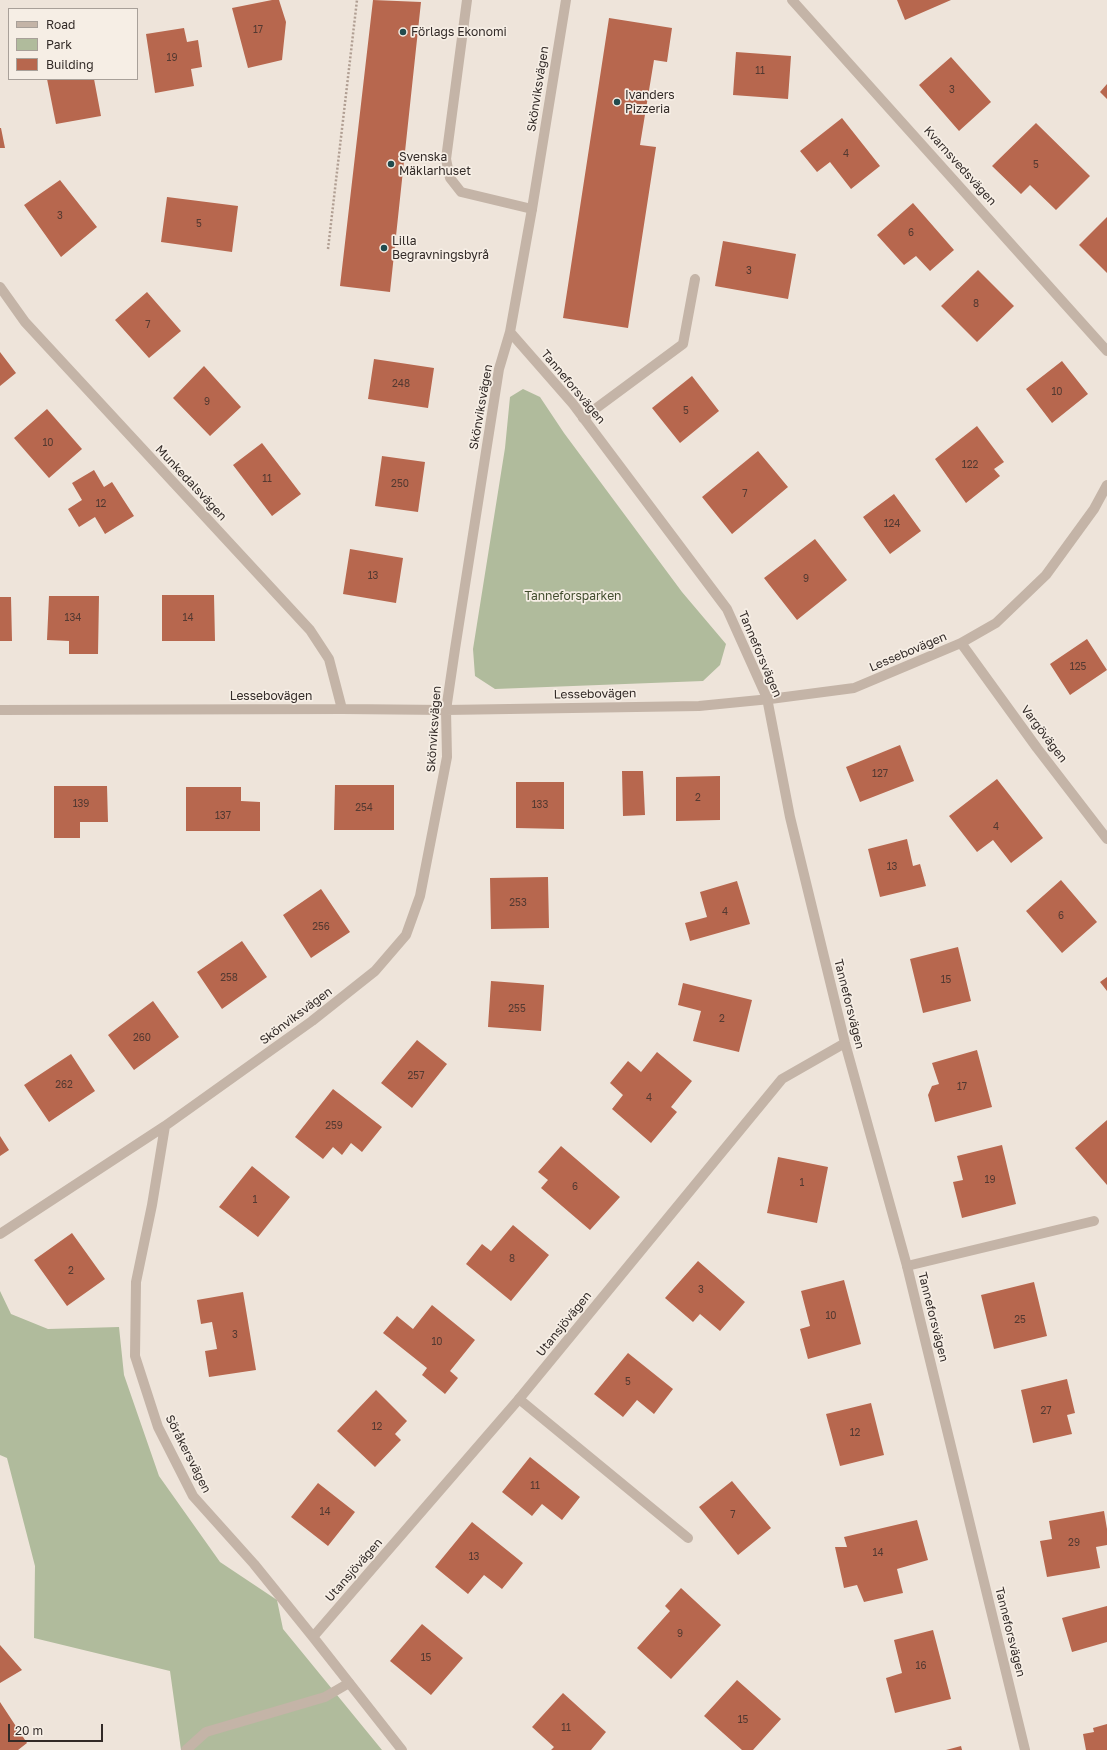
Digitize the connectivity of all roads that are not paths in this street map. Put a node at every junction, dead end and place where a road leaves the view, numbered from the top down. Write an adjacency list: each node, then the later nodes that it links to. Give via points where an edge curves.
1 (467, 0): 4 (street, via 446,159 450,178 461,192)
2 (566, 0): 4 (street, Skönviksvägen)
3 (792, 0): 8 (street, Kvarnsvedsvägen)
4 (532, 208): 7 (street, Skönviksvägen)
5 (695, 279): 9 (street, via 683,344)
6 (0, 287): 13 (street, Munkedalsvägen, via 25,322 310,630 329,659)
7 (510, 332): 9 (street, Tanneforsvägen); 15 (street, Skönviksvägen, via 499,369)
8 (1107, 351)
9 (583, 418): 12 (street, Tanneforsvägen, via 727,608)
10 (1107, 485): 11 (street, Lessebovägen, via 1094,509 1046,575 996,623)
11 (961, 643): 12 (street, Lessebovägen, via 854,688); 16 (street, Vargövägen)
12 (767, 698): 15 (street, Lessebovägen, via 698,706); 17 (street, Tanneforsvägen, via 790,817)
13 (342, 708): 14 (street, Lessebovägen); 15 (street, Lessebovägen)
14 (0, 710)
15 (446, 710): 18 (street, Skönviksvägen, via 447,757 420,896 406,935 375,971 324,1012)
16 (1107, 839)
17 (844, 1043): 21 (street, Tanneforsvägen); 22 (street, Utansjövägen, via 782,1079)
18 (164, 1126): 20 (street, Skönviksvägen); 24 (street, Söråkersvägen, via 152,1205 136,1282 135,1356 158,1427 193,1496 254,1564)
19 (1094, 1221): 21 (street)
20 (0, 1234)
21 (907, 1266): 28 (street, Tanneforsvägen)
22 (519, 1399): 23 (street); 24 (street, Utansjövägen)
23 (688, 1538)
24 (314, 1637): 25 (street, Söråkersvägen)
25 (349, 1683): 26 (street, via 325,1697 206,1732); 27 (street, Söråkersvägen)
26 (186, 1750)
27 (402, 1750)
28 (1025, 1750)

